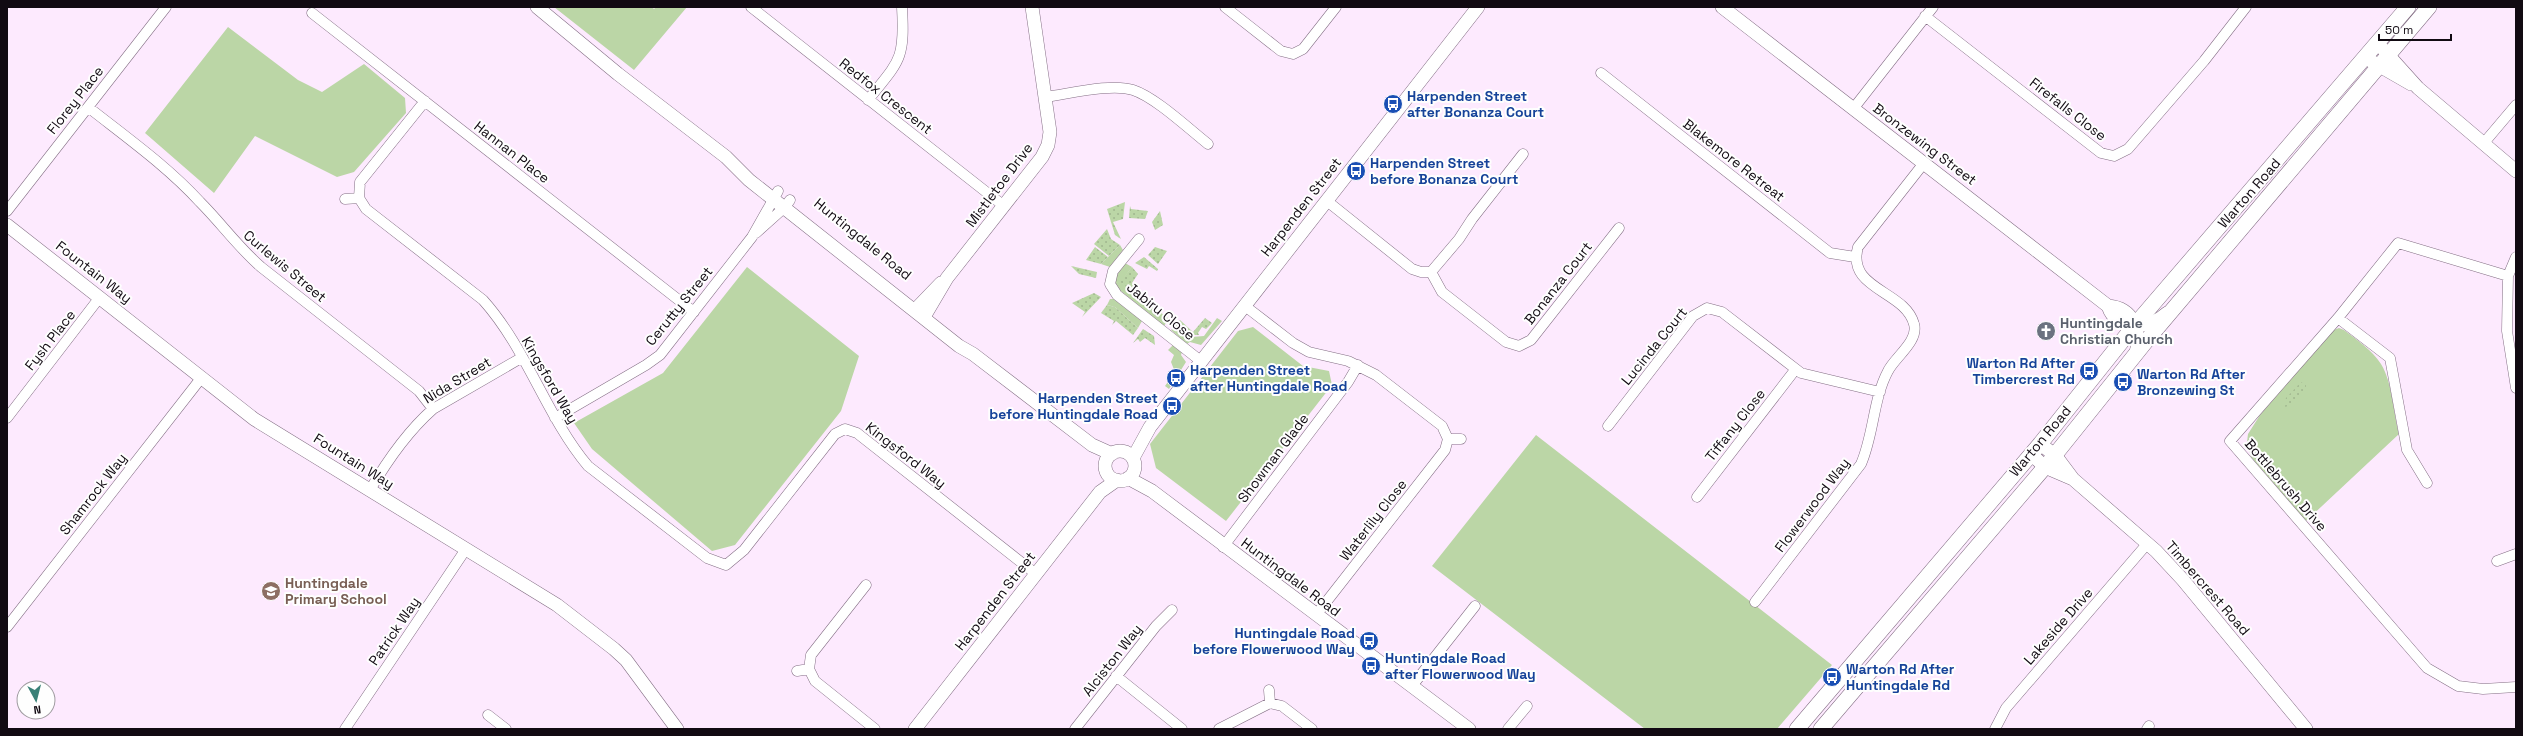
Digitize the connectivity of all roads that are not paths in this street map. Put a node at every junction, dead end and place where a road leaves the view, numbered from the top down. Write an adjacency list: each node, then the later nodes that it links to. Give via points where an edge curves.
1 (166, 7): 26 (street, Florey Place)
2 (536, 7): 33 (street, Huntingdale Road, via 726,157 753,172)
3 (751, 7): 23 (street, Redfox Crescent)
4 (902, 7): 23 (street, via 902,50 897,63)
5 (1032, 7): 22 (street, Mistletoe Drive)
6 (1225, 7): 7 (street, via 1281,51 1293,54 1303,49)
7 (1336, 7)
8 (1478, 7): 36 (street, Harpenden Street)
9 (1722, 7): 27 (street, Bronzewing Street)
10 (1932, 7): 15 (street)
11 (2246, 7): 15 (street, Firefalls Close, via 2204,61 2128,149 2114,156 2100,153)
12 (2408, 7): 16 (main road, Warton Road)
13 (2429, 7): 17 (main road, Warton Road)
14 (312, 13): 24 (street, Hannan Place)
15 (1925, 16): 27 (street)
16 (2377, 43): 17 (street); 18 (main road, Warton Road)
17 (2389, 54): 19 (main road, Warton Road); 21 (street)
18 (2366, 56): 19 (street); 54 (main road, Warton Road)
19 (2379, 67): 21 (street); 49 (main road, Warton Road)
20 (1601, 74): 44 (street, Blakemore Retreat, via 1830,253)
21 (2418, 88): 29 (street)
22 (1045, 97): 28 (street, via 1116,88 1133,90 1145,95); 38 (street, Mistletoe Drive, via 1050,132 1048,145 1042,157)
23 (868, 100): 38 (street, Redfox Crescent)
24 (425, 101): 35 (street, via 360,182); 52 (street, Hannan Place)
25 (2516, 105): 29 (street)
26 (88, 107): 39 (street, Florey Place); 64 (street, Curlewis Street, via 180,182 201,202 242,250 261,267 420,392)
27 (1853, 109): 31 (street, Bronzewing Street)
28 (1208, 144)
29 (2483, 144): 32 (street)
30 (1523, 154): 46 (street, via 1472,219 1460,240)
31 (1924, 163): 44 (street, via 1858,247); 54 (street, Bronzewing Street, via 2108,306 2117,306 2128,312)
32 (2516, 171)
33 (775, 194): 37 (street, Huntingdale Road); 42 (street, Cerutty Street)
34 (345, 198): 35 (street)
35 (359, 198): 57 (street, Kingsford Way, via 366,209 483,300 498,316)
36 (1327, 201): 46 (street, via 1412,269); 50 (street, Harpenden Street)
37 (787, 204): 42 (street, Cerutty Street); 51 (street, Huntingdale Road)
38 (1004, 206): 51 (street, Mistletoe Drive)
39 (7, 211)
40 (7, 225): 48 (street, Fountain Way)
41 (1619, 228): 46 (street, Bonanza Court, via 1531,340 1519,346 1506,342 1442,292)
42 (752, 237): 52 (street, Cerutty Street)
43 (1138, 239): 58 (street, Jabiru Close, via 1113,271 1110,284 1117,295)
44 (1855, 257): 63 (street, Flowerwood Way, via 1856,267 1863,277 1908,312 1915,325 1911,342 1890,368)
45 (2516, 257): 47 (street)
46 (1431, 272)
47 (2508, 276): 53 (street, Bottlebrush Drive, via 2398,243); 55 (street)
48 (100, 297): 61 (street, Fountain Way); 65 (street, Fysh Place)
49 (2181, 301): 54 (street, via 2151,323); 56 (main road, Warton Road)
50 (1245, 306): 58 (street, Harpenden Street); 59 (street, via 1293,343 1309,352)
51 (922, 311): 73 (street, Huntingdale Road, via 963,341 973,354)
52 (694, 312): 66 (street, Cerutty Street, via 660,355)
53 (2338, 318): 78 (street, via 2390,358 2407,450); 99 (street, Bottlebrush Drive, via 2230,441 2427,668 2458,686 2483,689)
54 (2134, 326): 56 (street, Bronzewing Street, via 2138,343); 71 (main road, Warton Road)
55 (2512, 331): 62 (street)
56 (2136, 354): 72 (main road, Warton Road)
57 (521, 358): 64 (street, Nida Street); 66 (street, Kingsford Way)
58 (1202, 362): 68 (street, Harpenden Street)
59 (1358, 365): 69 (street, via 1376,375 1442,426); 84 (street, Showman Glade, via 1348,382)
60 (1795, 370): 63 (street, Lucinda Court); 67 (street, Lucinda Court, via 1722,312 1707,308 1693,316); 82 (street, Tiffany Close)
61 (202, 377): 79 (street, Fountain Way, via 254,418); 94 (street, Shamrock Way)
62 (2516, 388)
63 (1880, 392): 90 (street, Flowerwood Way, via 1861,464)
64 (433, 409): 79 (street, Nida Street, via 422,418)
65 (7, 418)
66 (555, 418): 88 (street, Kingsford Way, via 588,466 707,558 726,569 744,550 835,434 845,429 856,433)
67 (1608, 426)
68 (1150, 427): 73 (street, Harpenden Street); 74 (street, Harpenden Street)
69 (1448, 439): 70 (street); 93 (street, Waterlily Close, via 1445,450)
70 (1462, 439)
71 (2035, 449): 72 (street, Timbercrest Road); 75 (street, Timbercrest Road); 115 (main road, Warton Road)
72 (2055, 455): 75 (main road, Warton Road); 77 (street, Timbercrest Road)
73 (1110, 459): 74 (street, via 1126,452); 76 (street, via 1110,476); 81 (street, Harpenden Street)
74 (1133, 460): 76 (street, Harpenden Street, via 1134,472); 80 (street, Huntingdale Road)
75 (2045, 467): 77 (street, Timbercrest Road); 116 (main road, Warton Road)
76 (1122, 479): 80 (street, Huntingdale Road); 81 (street, Harpenden Street)
77 (2073, 479): 83 (street, Timbercrest Road)
78 (2427, 483)
79 (370, 490): 85 (street, Fountain Way)
80 (1152, 491): 84 (street, Huntingdale Road)
81 (1100, 492): 88 (street, Harpenden Street)
82 (1697, 497)
83 (2147, 544): 117 (street, Lakeside Drive, via 2006,708); 118 (street, Timbercrest Road, via 2183,580)
84 (1223, 546): 93 (street, Huntingdale Road)
85 (466, 549): 104 (street, Patrick Way); 106 (street, Fountain Way, via 557,605 614,648 626,660)
86 (2516, 554): 87 (street)
87 (2497, 561)
88 (1036, 574): 108 (street, Harpenden Street)
89 (866, 585): 95 (street, via 811,655)
90 (1755, 602)
91 (1475, 606): 98 (street)
92 (1172, 610): 97 (street, Alciston Way)
93 (1316, 615): 98 (street, Huntingdale Road)
94 (7, 627)
95 (809, 669): 96 (street); 107 (street, via 815,681)
96 (797, 671)
97 (1116, 676): 109 (street, Alciston Way); 110 (street)
98 (1412, 686): 113 (street, Huntingdale Road)
99 (2516, 687)
100 (1269, 690): 101 (street)
101 (1270, 703): 111 (street); 112 (street, via 1282,706)
102 (1527, 706): 114 (street)
103 (488, 715): 105 (street)
104 (345, 729)
105 (506, 729)
106 (677, 729)
107 (875, 729)
108 (915, 729)
109 (1075, 729)
110 (1182, 729)
111 (1219, 729)
112 (1312, 729)
113 (1469, 729)
114 (1508, 729)
115 (1797, 729)
116 (1821, 729)
117 (1995, 729)
118 (2306, 729)

